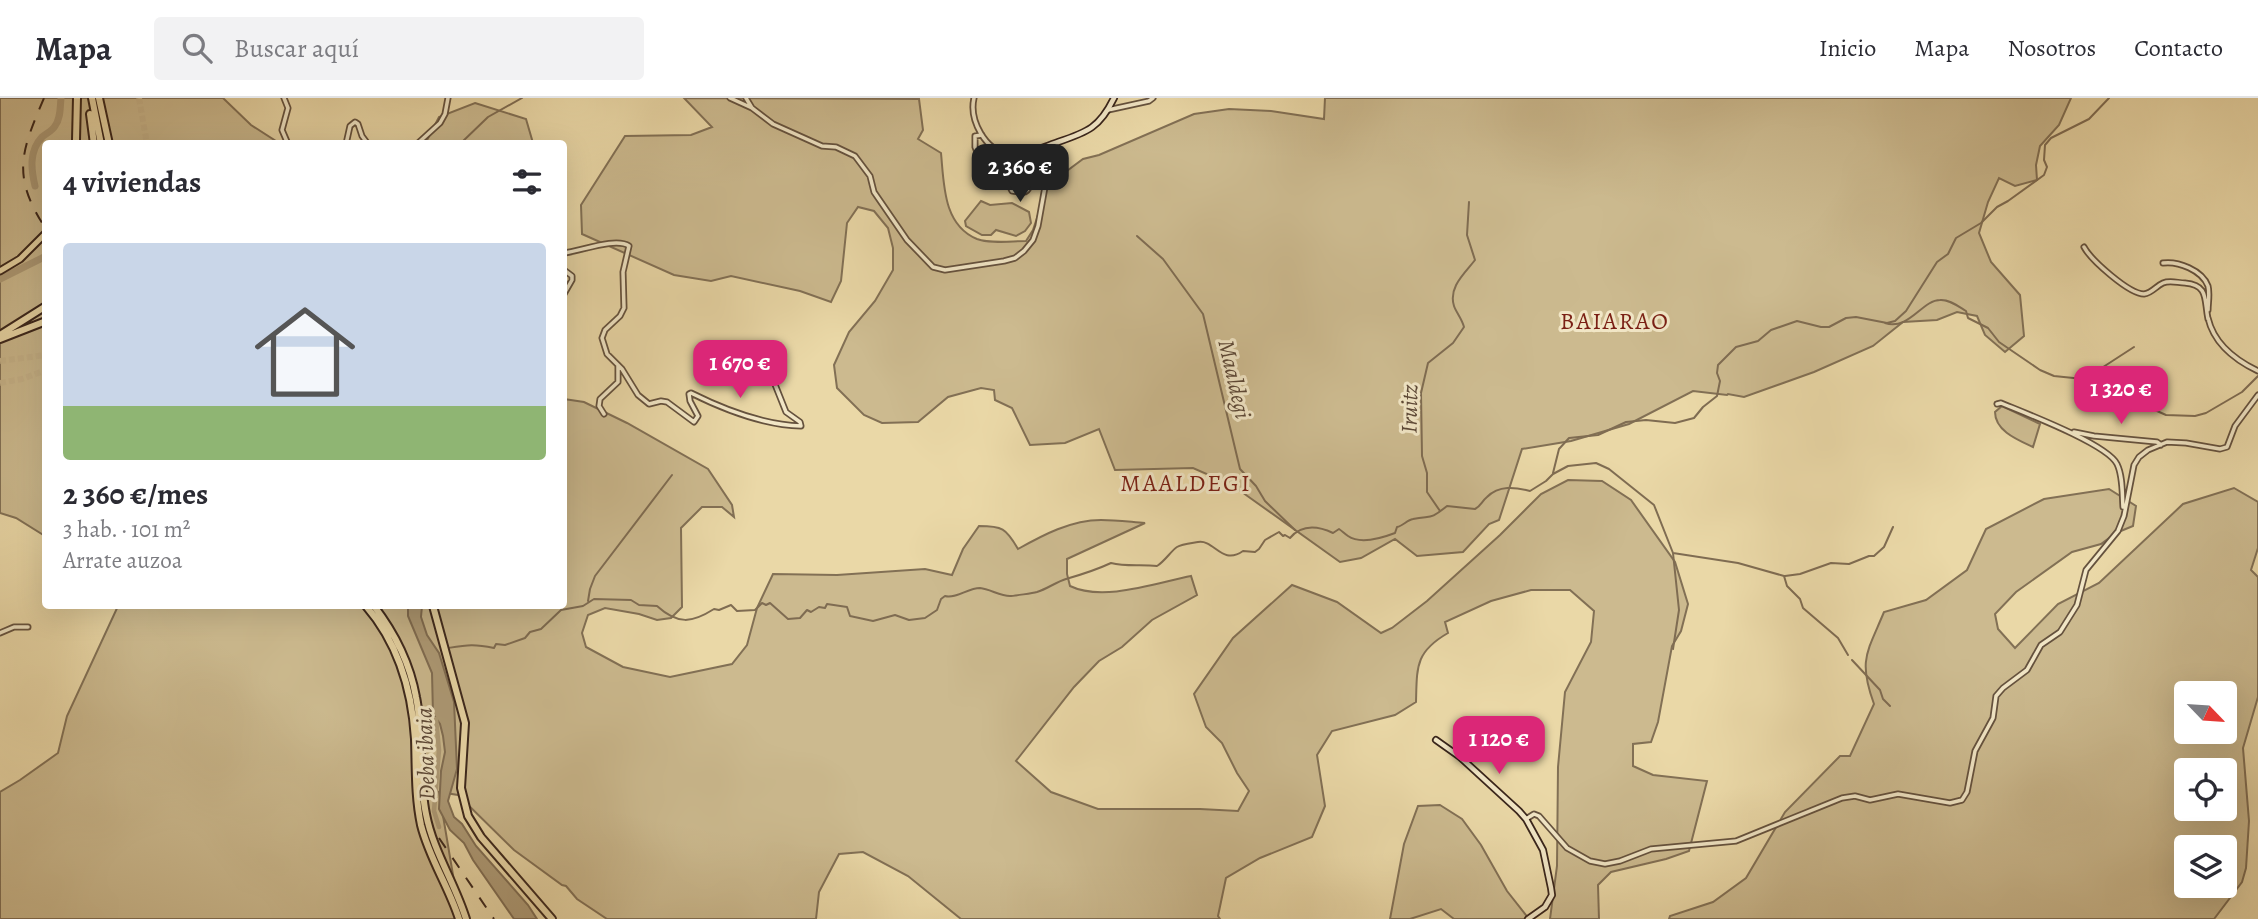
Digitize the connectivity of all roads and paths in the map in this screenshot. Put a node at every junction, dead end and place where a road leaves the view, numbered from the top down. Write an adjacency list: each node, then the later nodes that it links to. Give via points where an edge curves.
1 (77, 98): 14 (highway)
2 (91, 98): 15 (highway); 16 (highway)
3 (102, 98): 17 (highway)
4 (284, 98): 18 (street, via 288,108 282,130)
5 (448, 98): 21 (street, via 440,123)
6 (730, 98): 11 (street)
7 (746, 98): 11 (street)
8 (974, 98): 13 (street)
9 (1114, 98): 12 (street)
10 (1153, 98): 12 (street)
11 (752, 108): 22 (street, via 773,124 855,156 907,240 933,267 945,270 1004,261 1024,251 1038,226 1048,170)
12 (1108, 110): 22 (street, via 1086,132)
13 (980, 135): 24 (street, via 998,151); 25 (street, via 974,142)
14 (76, 140)
15 (94, 140)
16 (100, 140)
17 (108, 140)
18 (286, 140)
19 (347, 140): 20 (street, via 355,122)
20 (365, 140)
21 (421, 140)
22 (1046, 147): 23 (street)
23 (1034, 151): 24 (street); 24 (street, via 1032,181 1022,192 1010,187)
24 (1014, 154)
25 (984, 170)
26 (42, 237): 30 (main road)
27 (2084, 247): 34 (street, via 2125,287 2138,293 2171,282 2198,286)
28 (567, 252): 38 (street, via 615,242 629,246 623,272 624,308 602,338 607,354)
29 (2163, 262): 34 (street, via 2177,262 2204,279 2209,292)
30 (0, 271)
31 (567, 271): 32 (street, via 572,276)
32 (567, 289)
33 (42, 309): 36 (highway)
34 (2208, 320): 39 (street, via 2224,349)
35 (42, 322): 36 (highway)
36 (0, 337)
37 (754, 345): 38 (street, via 786,412 801,426 751,418 691,393 698,416 694,422 667,402 643,401)
38 (618, 365): 42 (street, via 618,382 600,399)
39 (2258, 371)
40 (2258, 395): 44 (street, via 2235,426 2227,447)
41 (1997, 404): 43 (street)
42 (604, 414)
43 (2070, 431): 44 (street); 45 (street, via 2109,453 2118,464)
44 (2161, 444): 45 (street, via 2143,453 2134,465)
45 (2124, 516): 54 (street, via 2115,537 2086,570 2080,599 2060,632 2041,645 2027,670 1998,692 1962,800 1950,803 1898,794 1870,800 1842,797 1736,841 1651,849 1605,864 1567,848 1539,816)
46 (368, 609): 55 (highway, via 390,642 406,682 422,827)
47 (376, 609): 52 (highway)
48 (382, 609): 52 (highway)
49 (434, 609): 57 (highway, via 465,723 461,788 468,816)
50 (28, 627): 51 (street)
51 (0, 633)
52 (404, 659): 56 (highway, via 416,697 428,825)
53 (1436, 740): 54 (street)
54 (1526, 818): 58 (street, via 1543,850 1552,895 1545,907)
55 (459, 919)
56 (466, 919)
57 (552, 919)
58 (1528, 919)

